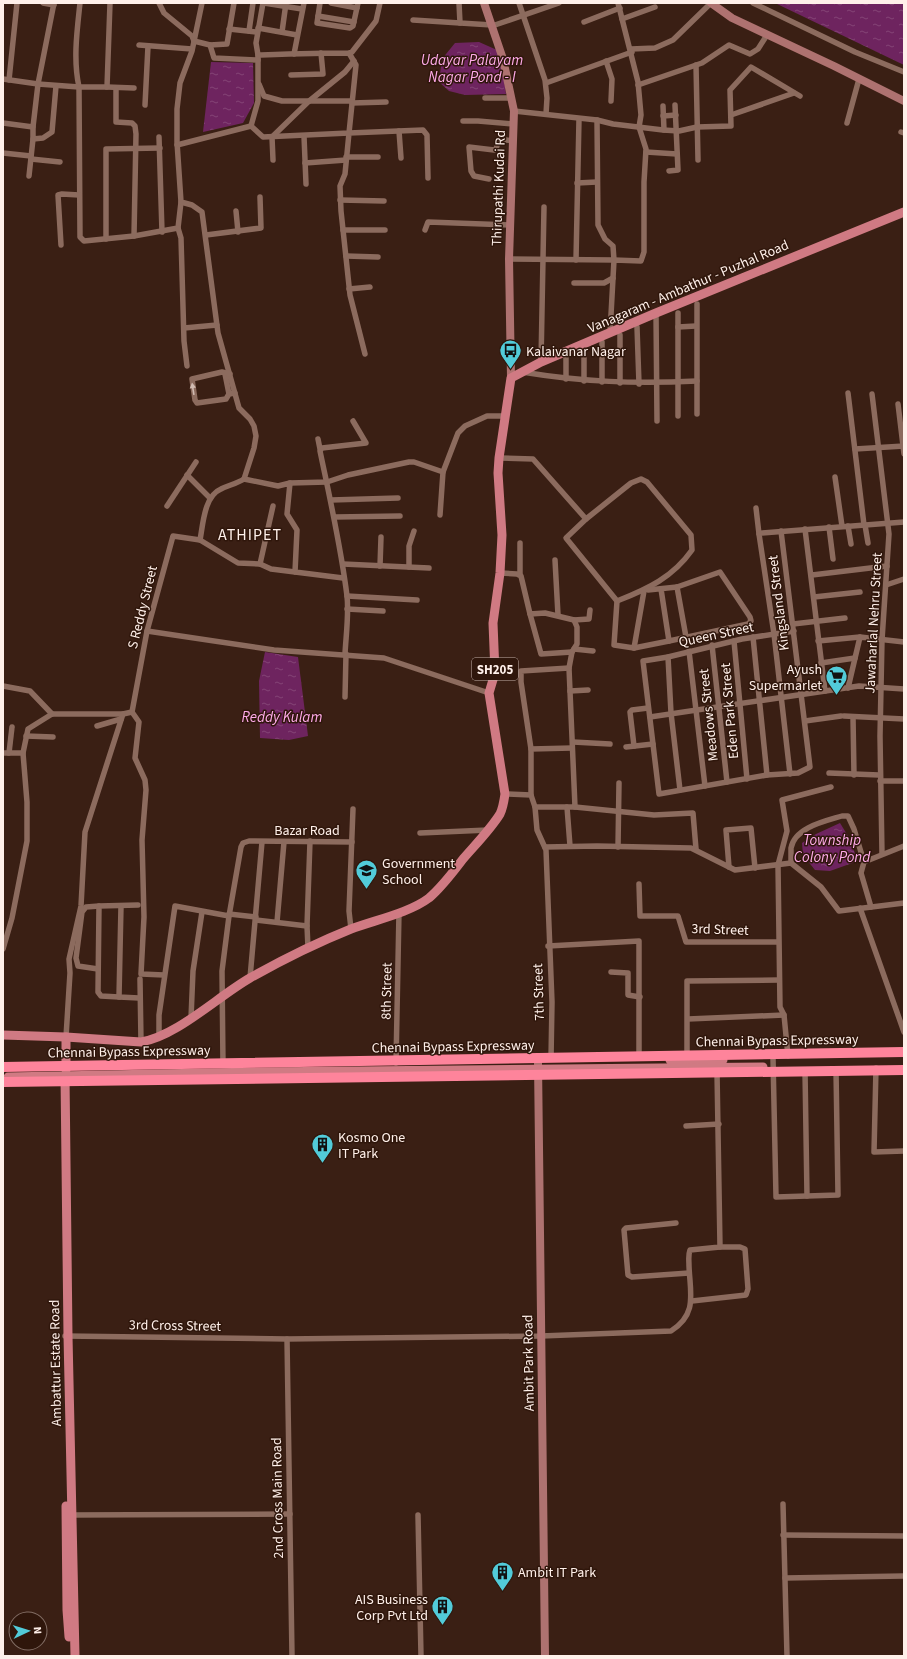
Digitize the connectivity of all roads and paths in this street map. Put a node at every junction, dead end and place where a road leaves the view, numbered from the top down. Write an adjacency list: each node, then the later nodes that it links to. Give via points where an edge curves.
1 (18, 3): 53 (street)
2 (43, 3): 19 (street)
3 (80, 3): 59 (street, via 77,30)
4 (110, 3): 60 (street)
5 (159, 3): 37 (street, via 164,13 192,36)
6 (202, 3): 37 (street)
7 (234, 3): 31 (street)
8 (253, 3): 33 (street)
9 (263, 3): 20 (street); 32 (street)
10 (320, 3): 21 (street, via 317,23 350,28 353,26)
11 (331, 3): 21 (street)
12 (380, 3): 43 (street, via 376,21 352,52)
13 (459, 3): 29 (street)
14 (484, 3): 30 (street, Thirupathi Kudai Rd)
15 (519, 3): 25 (street)
16 (559, 3): 25 (street)
17 (711, 3): 36 (street, via 732,18); 42 (street, via 673,40 655,48)
18 (753, 3): 50 (street, via 855,52)
19 (54, 4): 56 (street)
20 (286, 5): 22 (street); 34 (street)
21 (357, 5)
22 (303, 6): 35 (street)
23 (619, 6): 26 (street); 28 (street)
24 (655, 7): 26 (street)
25 (522, 15): 30 (street); 55 (street)
26 (622, 19): 42 (street)
27 (414, 20): 29 (street)
28 (584, 22)
29 (460, 23): 30 (street)
30 (492, 25): 66 (street, Thirupathi Kudai Rd)
31 (230, 29): 33 (street); 39 (street, via 227,44)
32 (258, 30): 33 (street); 34 (street); 46 (street)
33 (249, 31)
34 (282, 32): 35 (street)
35 (298, 35): 45 (street)
36 (767, 35): 49 (street, via 754,52 747,54 729,45); 52 (street)
37 (194, 42): 39 (street); 41 (street)
38 (139, 45): 40 (street)
39 (210, 45): 46 (street, via 214,58)
40 (148, 46): 41 (street); 72 (street)
41 (192, 49): 99 (street, via 180,83)
42 (632, 50): 48 (street); 57 (street)
43 (349, 52): 44 (street); 47 (street)
44 (321, 53): 45 (street); 51 (street, via 322,74)
45 (294, 54): 46 (street)
46 (258, 58): 54 (street)
47 (354, 61): 69 (street, via 345,72); 70 (street, via 356,65)
48 (606, 61): 55 (street); 67 (street, via 612,79)
49 (696, 66): 57 (street); 89 (street)
50 (904, 72)
51 (291, 75)
52 (859, 79): 68 (street); 84 (street)
53 (6, 80): 56 (street)
54 (258, 80): 69 (street, via 264,96 282,101); 86 (street, via 258,101)
55 (546, 83): 76 (street)
56 (38, 84): 58 (street); 88 (street)
57 (638, 85): 87 (street)
58 (56, 86): 59 (street); 97 (street, via 52,132 43,138)
59 (78, 87): 60 (street); 120 (street)
60 (107, 87): 61 (street)
61 (116, 88): 62 (street); 101 (street, via 116,122 132,123)
62 (134, 88)
63 (794, 93): 64 (street); 78 (street); 78 (street, via 751,68 730,90)
64 (800, 96)
65 (485, 98): 66 (street)
66 (510, 98): 75 (street, Thirupathi Kudai Rd)
67 (611, 101)
68 (904, 101)
69 (308, 102): 70 (street); 96 (street)
70 (352, 102): 71 (street); 93 (street)
71 (386, 102)
72 (145, 105)
73 (675, 105): 77 (street)
74 (663, 106): 79 (street)
75 (514, 111): 76 (street); 85 (street, Thirupathi Kudai Rd)
76 (546, 114): 80 (street)
77 (676, 115): 79 (street); 92 (street)
78 (730, 115): 89 (street, via 731,126)
79 (663, 116): 90 (street)
80 (578, 119): 81 (street); 118 (street)
81 (596, 120): 87 (street); 117 (street)
82 (463, 121): 85 (street)
83 (3, 123): 88 (street)
84 (847, 123)
85 (514, 124): 98 (street, Thirupathi Kudai Rd)
86 (251, 126): 96 (street, via 263,137); 99 (street)
87 (640, 127): 90 (street); 102 (street)
88 (34, 128): 97 (street)
89 (697, 128): 92 (street); 110 (street)
90 (664, 130): 92 (street)
91 (400, 131): 93 (street); 107 (street); 115 (street, via 425,132)
92 (677, 131): 104 (street)
93 (349, 133): 94 (street); 108 (street)
94 (304, 136): 96 (street); 112 (street)
95 (159, 137): 100 (street)
96 (272, 137): 109 (street)
97 (33, 139): 105 (street)
98 (513, 141): 116 (street, via 499,139 494,150 469,147 471,171 474,176); 128 (street, Thirupathi Kudai Rd)
99 (177, 144): 124 (street)
100 (160, 148): 101 (street); 133 (street)
101 (135, 149): 136 (street); 137 (street, via 106,149)
102 (646, 152): 104 (street); 144 (street, via 643,258 640,262)
103 (3, 153): 105 (street)
104 (678, 154): 113 (street, via 678,170)
105 (31, 157): 111 (street); 114 (street)
106 (378, 157): 108 (street)
107 (402, 158)
108 (346, 159): 112 (street); 122 (street, via 340,186)
109 (273, 160)
110 (698, 160)
111 (60, 162)
112 (306, 163): 119 (street)
113 (669, 170)
114 (29, 176)
115 (428, 178)
116 (489, 180)
117 (597, 182): 118 (street); 144 (street, via 598,225 605,239 613,246)
118 (577, 183): 143 (street)
119 (306, 184)
120 (78, 195): 137 (street, via 80,237 84,241); 138 (street, via 58,195)
121 (260, 197): 134 (street, via 261,228)
122 (340, 200): 123 (street); 130 (street)
123 (384, 201)
124 (181, 202): 129 (street); 135 (street, via 192,205 202,212)
125 (544, 207): 142 (street)
126 (236, 211): 134 (street)
127 (904, 212): 150 (main road, Vanagaram - Ambathur - Puzhal Road)
128 (510, 225): 132 (street, via 428,222); 141 (street, Thirupathi Kudai Rd)
129 (178, 228): 133 (street); 156 (street, via 181,238)
130 (343, 230): 131 (street); 139 (street)
131 (385, 230)
132 (425, 230)
133 (162, 232): 136 (street)
134 (238, 232): 135 (street)
135 (206, 234): 152 (street)
136 (134, 236): 137 (street)
137 (106, 239)
138 (61, 245)
139 (346, 256): 140 (street); 148 (street)
140 (378, 257)
141 (509, 259): 142 (street); 166 (street, Thirupathi Kudai Rd)
142 (544, 260): 143 (street); 162 (street)
143 (576, 260): 144 (street)
144 (614, 260): 145 (street)
145 (613, 278): 146 (street, via 604,283); 157 (street)
146 (574, 283)
147 (370, 287): 148 (street)
148 (349, 289): 160 (street)
149 (696, 304): 153 (street)
150 (656, 313): 157 (main road, Vanagaram - Ambathur - Puzhal Road); 173 (street)
151 (678, 313): 155 (street)
152 (217, 325): 156 (street); 165 (street)
153 (696, 326): 155 (street); 169 (street)
154 (637, 327): 174 (street)
155 (678, 327): 171 (street)
156 (184, 328): 163 (street)
157 (615, 334): 162 (main road, Vanagaram - Ambathur - Puzhal Road); 172 (street)
158 (602, 342): 170 (street)
159 (584, 351): 168 (street)
160 (365, 354)
161 (566, 357): 167 (street)
162 (541, 362): 164 (main road, Vanagaram - Ambathur - Puzhal Road)
163 (188, 366)
164 (522, 372): 166 (main road, Vanagaram - Ambathur - Puzhal Road); 167 (street)
165 (228, 374): 176 (street); 176 (street, one-way to 165, via 226,398 199,403 195,400 192,379 222,372)
166 (511, 378): 180 (main road, SH205)
167 (566, 380): 168 (street)
168 (584, 381): 170 (street)
169 (697, 381): 171 (street); 179 (street)
170 (602, 382): 172 (street)
171 (678, 382): 173 (street); 181 (street)
172 (620, 383): 174 (street)
173 (658, 383): 174 (street); 183 (street)
174 (639, 384)
175 (848, 393): 188 (street)
176 (232, 394): 195 (street, via 239,408 250,419 256,436)
177 (872, 394): 186 (street, Jawaharlal Nehru Street)
178 (898, 404): 185 (street)
179 (697, 414)
180 (505, 416): 190 (main road, SH205); 192 (street, via 487,416 461,430)
181 (678, 416)
182 (353, 421): 187 (street, via 366,443)
183 (657, 421)
184 (318, 439): 187 (street)
185 (904, 446): 186 (street); 189 (street)
186 (878, 448): 188 (street); 209 (street, Jawaharlal Nehru Street)
187 (320, 449): 196 (street)
188 (854, 449): 210 (street)
189 (904, 454)
190 (499, 458): 207 (street, via 533,459); 231 (main road, SH205, via 502,535)
191 (196, 462): 193 (street)
192 (444, 472): 196 (street, via 409,462); 204 (street)
193 (187, 475): 198 (street); 201 (street)
194 (835, 476): 211 (street)
195 (244, 479): 197 (street, via 278,486); 198 (street, via 220,489)
196 (327, 482): 197 (street); 200 (street)
197 (290, 484): 230 (street, via 287,514 297,530)
198 (210, 498): 218 (street)
199 (398, 498): 200 (street)
200 (331, 500): 206 (street)
201 (167, 506)
202 (273, 506): 224 (street)
203 (756, 508): 216 (street)
204 (440, 515)
205 (400, 516): 206 (street)
206 (335, 517): 225 (street)
207 (586, 519): 239 (street, via 631,483 641,480 647,482 691,535 692,550 683,563); 244 (street, via 566,538)
208 (904, 522): 209 (street)
209 (889, 524): 210 (street); 227 (street, Jawaharlal Nehru Street)
210 (865, 525): 211 (street); 220 (street)
211 (845, 526): 212 (street); 221 (street)
212 (829, 527): 213 (street); 222 (street)
213 (805, 529): 215 (street); 233 (street)
214 (414, 531): 228 (street, via 409,546)
215 (782, 531): 216 (street); 253 (street, Kingsland Street)
216 (759, 534): 256 (street)
217 (381, 537): 226 (street)
218 (200, 540): 224 (street, via 238,563); 254 (street, S Reddy Street, via 173,536)
219 (520, 543): 232 (street)
220 (868, 543)
221 (851, 544)
222 (833, 559)
223 (555, 560): 249 (street)
224 (260, 564): 230 (street, via 271,569)
225 (343, 564): 226 (street); 234 (street)
226 (380, 566): 228 (street)
227 (887, 566): 233 (street); 236 (street, Jawaharlal Nehru Street)
228 (409, 567): 229 (street)
229 (429, 568)
230 (295, 572): 234 (street)
231 (500, 572): 232 (street); 282 (main road, SH205, via 493,623 495,673)
232 (520, 574): 248 (street)
233 (812, 576): 242 (street)
234 (343, 578): 241 (street)
235 (904, 578): 236 (street)
236 (886, 585): 260 (street, Jawaharlal Nehru Street)
237 (677, 587): 238 (street); 257 (street); 257 (street, via 720,572 750,616 748,624)
238 (661, 589): 239 (street); 261 (street)
239 (644, 591): 244 (street); 266 (street)
240 (860, 592): 242 (street)
241 (347, 596): 243 (street); 245 (street)
242 (814, 597): 252 (street)
243 (418, 600)
244 (617, 601): 266 (street, via 614,645)
245 (347, 609): 247 (street); 270 (street)
246 (590, 610): 251 (street, via 590,618)
247 (383, 611)
248 (530, 614): 249 (street); 267 (street, via 541,654)
249 (558, 615): 251 (street)
250 (845, 618): 252 (street)
251 (574, 620): 267 (street, via 578,644)
252 (816, 621): 253 (street); 263 (street)
253 (793, 624): 255 (street, Kingsland Street)
254 (147, 631): 270 (street, via 274,650); 291 (street, S Reddy Street)
255 (794, 631): 256 (street, Queen Street); 283 (street, Kingsland Street)
256 (774, 634): 258 (street, Queen Street); 285 (street)
257 (686, 637): 261 (street)
258 (753, 637): 262 (street, Queen Street); 286 (street)
259 (860, 637): 260 (street); 263 (street); 272 (street)
260 (882, 640): 264 (street); 277 (street, Jawaharlal Nehru Street)
261 (669, 641): 266 (street)
262 (734, 641): 265 (street, Queen Street); 287 (street, Eden Park Street)
263 (818, 641): 273 (street)
264 (904, 642)
265 (712, 645): 269 (street, Queen Street); 288 (street, Meadows Street)
266 (634, 648)
267 (573, 651): 268 (street); 274 (street)
268 (593, 651)
269 (689, 652): 271 (street, Queen Street); 290 (street)
270 (346, 654): 282 (street, via 384,658); 284 (street)
271 (668, 657): 289 (street, Queen Street, via 643,661); 292 (street)
272 (855, 658): 273 (street); 276 (street)
273 (821, 663): 281 (street)
274 (569, 668): 280 (street); 309 (street, via 521,671)
275 (3, 686): 293 (street, via 30,691)
276 (848, 688): 277 (street, via 859,686); 281 (street)
277 (881, 689): 278 (street); 297 (street, Jawaharlal Nehru Street)
278 (904, 689)
279 (588, 690): 280 (street)
280 (570, 691): 306 (street)
281 (825, 691): 283 (street)
282 (489, 693): 324 (main road, SH205)
283 (801, 694): 285 (street); 299 (street, Kingsland Street)
284 (345, 697)
285 (781, 697): 286 (street); 313 (street)
286 (759, 700): 287 (street); 314 (street)
287 (741, 704): 288 (street); 316 (street, Eden Park Street)
288 (719, 706): 290 (street); 319 (street, Meadows Street)
289 (648, 708): 294 (street); 308 (street, via 630,712)
290 (695, 709): 292 (street); 321 (street)
291 (132, 712): 295 (street); 368 (street, via 140,722 135,758 145,780 146,790 142,840 144,917 141,974)
292 (671, 713): 294 (street); 323 (street)
293 (52, 714): 295 (street); 302 (street, via 28,729)
294 (650, 716): 305 (street)
295 (122, 717): 300 (street); 381 (street, via 85,832 81,906 69,959)
296 (853, 717): 297 (street); 299 (street); 315 (street)
297 (880, 719): 298 (street); 317 (street, Jawaharlal Nehru Street)
298 (904, 719)
299 (805, 721): 313 (street, Kingsland Street, via 810,767)
300 (97, 726)
301 (12, 727): 310 (street)
302 (26, 736): 303 (street); 311 (street)
303 (53, 737)
304 (610, 744): 306 (street)
305 (653, 744): 308 (street); 323 (street, via 659,794)
306 (573, 745): 309 (street); 328 (street)
307 (626, 746): 308 (street)
308 (634, 746)
309 (531, 749): 325 (street)
310 (6, 753): 311 (street)
311 (23, 753): 365 (street, via 27,841 12,918)
312 (829, 773): 315 (street)
313 (790, 774): 314 (street)
314 (767, 775): 316 (street)
315 (854, 775): 317 (street)
316 (747, 778): 319 (street)
317 (880, 778): 318 (street); 342 (street, Jawaharlal Nehru Street)
318 (904, 781)
319 (727, 782): 321 (street)
320 (619, 783): 330 (street)
321 (705, 786): 323 (street)
322 (830, 787): 345 (street, via 782,800 787,831)
323 (680, 790)
324 (505, 794): 325 (street); 331 (main road, SH205, via 500,814)
325 (531, 795): 326 (street)
326 (535, 807): 327 (street); 339 (street, via 537,830)
327 (567, 807): 328 (street); 337 (street)
328 (575, 807): 330 (street)
329 (353, 809): 336 (street)
330 (618, 812): 340 (street); 341 (street, via 654,815 693,813)
331 (488, 830): 332 (street); 355 (main road, SH205, via 430,897 415,906)
332 (420, 833)
333 (310, 841): 335 (street, Bazar Road); 336 (street, Bazar Road); 360 (street)
334 (262, 842): 335 (street, Bazar Road); 357 (street, Bazar Road, via 249,841 241,847); 358 (street)
335 (284, 842): 359 (street)
336 (352, 842): 361 (street, via 349,911)
337 (570, 846): 339 (street); 340 (street)
338 (904, 846): 342 (street)
339 (545, 847): 363 (street, 7th Street)
340 (618, 847): 341 (street)
341 (696, 849): 346 (street)
342 (882, 854): 343 (street)
343 (864, 862): 344 (street, via 848,816 842,816 804,831 792,847); 353 (street, via 861,873)
344 (791, 863): 345 (street); 354 (street, via 821,887 839,911)
345 (778, 865): 347 (street); 362 (street)
346 (729, 867): 347 (street, via 735,870); 347 (street, via 726,830 751,828)
347 (755, 868)
348 (640, 884): 362 (street, 3rd Street, via 640,916 678,916 686,942)
349 (904, 903): 353 (street)
350 (138, 905): 352 (street)
351 (99, 906): 352 (street); 366 (street); 366 (street, via 86,907 82,912 76,958 78,966)
352 (121, 906): 373 (street)
353 (871, 907): 354 (street)
354 (860, 908): 379 (street)
355 (399, 911): 361 (main road, SH205); 398 (street, 8th Street)
356 (202, 912): 357 (street); 368 (street, via 174,906); 377 (street, via 193,971)
357 (229, 915): 358 (street); 372 (street, Bazar Road, via 222,971)
358 (256, 919): 359 (street); 369 (street)
359 (277, 922): 360 (street)
360 (307, 926): 364 (street)
361 (351, 929): 364 (main road, SH205)
362 (778, 942): 371 (street)
363 (548, 946): 374 (street, via 639,941); 388 (street, 7th Street, via 552,1002)
364 (308, 948): 369 (main road, SH205)
365 (3, 949)
366 (98, 969): 373 (street, via 99,994)
367 (611, 972): 374 (street, via 628,973 628,995)
368 (164, 975): 382 (street)
369 (250, 978): 372 (main road, SH205)
370 (140, 979): 375 (street)
371 (779, 980): 376 (street, via 780,1008); 378 (street, via 687,981)
372 (222, 995): 377 (main road, SH205); 399 (street, Bazar Road)
373 (119, 997): 375 (street)
374 (640, 997): 387 (street)
375 (139, 998): 383 (street)
376 (784, 1015): 378 (street); 386 (street)
377 (191, 1018): 382 (main road, SH205)
378 (688, 1020): 389 (street)
379 (904, 1032)
380 (3, 1035): 381 (main road, SH205)
381 (66, 1036): 383 (main road, SH205); 402 (main road, Ambattur Estate Road)
382 (159, 1037): 383 (main road, SH205)
383 (140, 1042)
384 (904, 1052): 395 (highway, Chennai Bypass Expressway)
385 (904, 1056): 386 (main road)
386 (788, 1058): 390 (main road)
387 (639, 1060): 388 (main road); 389 (main road)
388 (551, 1061): 392 (main road)
389 (687, 1061): 390 (main road)
390 (774, 1063): 396 (main road); 397 (main road); 408 (street, via 776,1197)
391 (904, 1065): 394 (main road)
392 (538, 1066): 396 (main road); 398 (main road); 414 (street, Ambit Park Road)
393 (836, 1066): 394 (main road); 397 (main road); 408 (street, via 838,1195)
394 (876, 1066): 407 (street, via 874,1152)
395 (3, 1067)
396 (717, 1067): 405 (street)
397 (805, 1067): 408 (street)
398 (396, 1068): 399 (main road)
399 (223, 1069): 402 (main road)
400 (904, 1070): 404 (highway, Chennai Bypass Expressway)
401 (3, 1071): 402 (main road)
402 (63, 1072): 403 (main road); 413 (main road, Ambattur Estate Road)
403 (3, 1077)
404 (3, 1082)
405 (719, 1124): 406 (street); 410 (street)
406 (686, 1126)
407 (904, 1151)
408 (807, 1196)
409 (676, 1223): 411 (street, via 624,1230 628,1275 632,1277)
410 (720, 1248): 411 (street, via 690,1250); 412 (street, via 745,1249 748,1290 746,1295)
411 (689, 1273): 412 (street)
412 (692, 1301): 414 (street, 3rd Cross Street, via 679,1326 671,1331)
413 (66, 1336): 415 (street, 3rd Cross Street); 418 (main road, Ambattur Estate Road)
414 (541, 1336): 415 (street, 3rd Cross Street); 428 (street, Ambit Park Road)
415 (287, 1339): 417 (street, 2nd Cross Main Road)
416 (783, 1504): 420 (street)
417 (290, 1514): 418 (street); 426 (street, 2nd Cross Main Road)
418 (69, 1515): 424 (main road, Ambattur Estate Road, via 67,1610); 425 (main road, Ambattur Estate Road)
419 (418, 1515): 427 (street)
420 (784, 1535): 421 (street); 423 (street)
421 (904, 1536)
422 (904, 1576): 423 (street)
423 (785, 1578): 429 (street)
424 (70, 1656)
425 (75, 1656)
426 (292, 1656)
427 (421, 1656)
428 (545, 1656)
429 (787, 1656)

